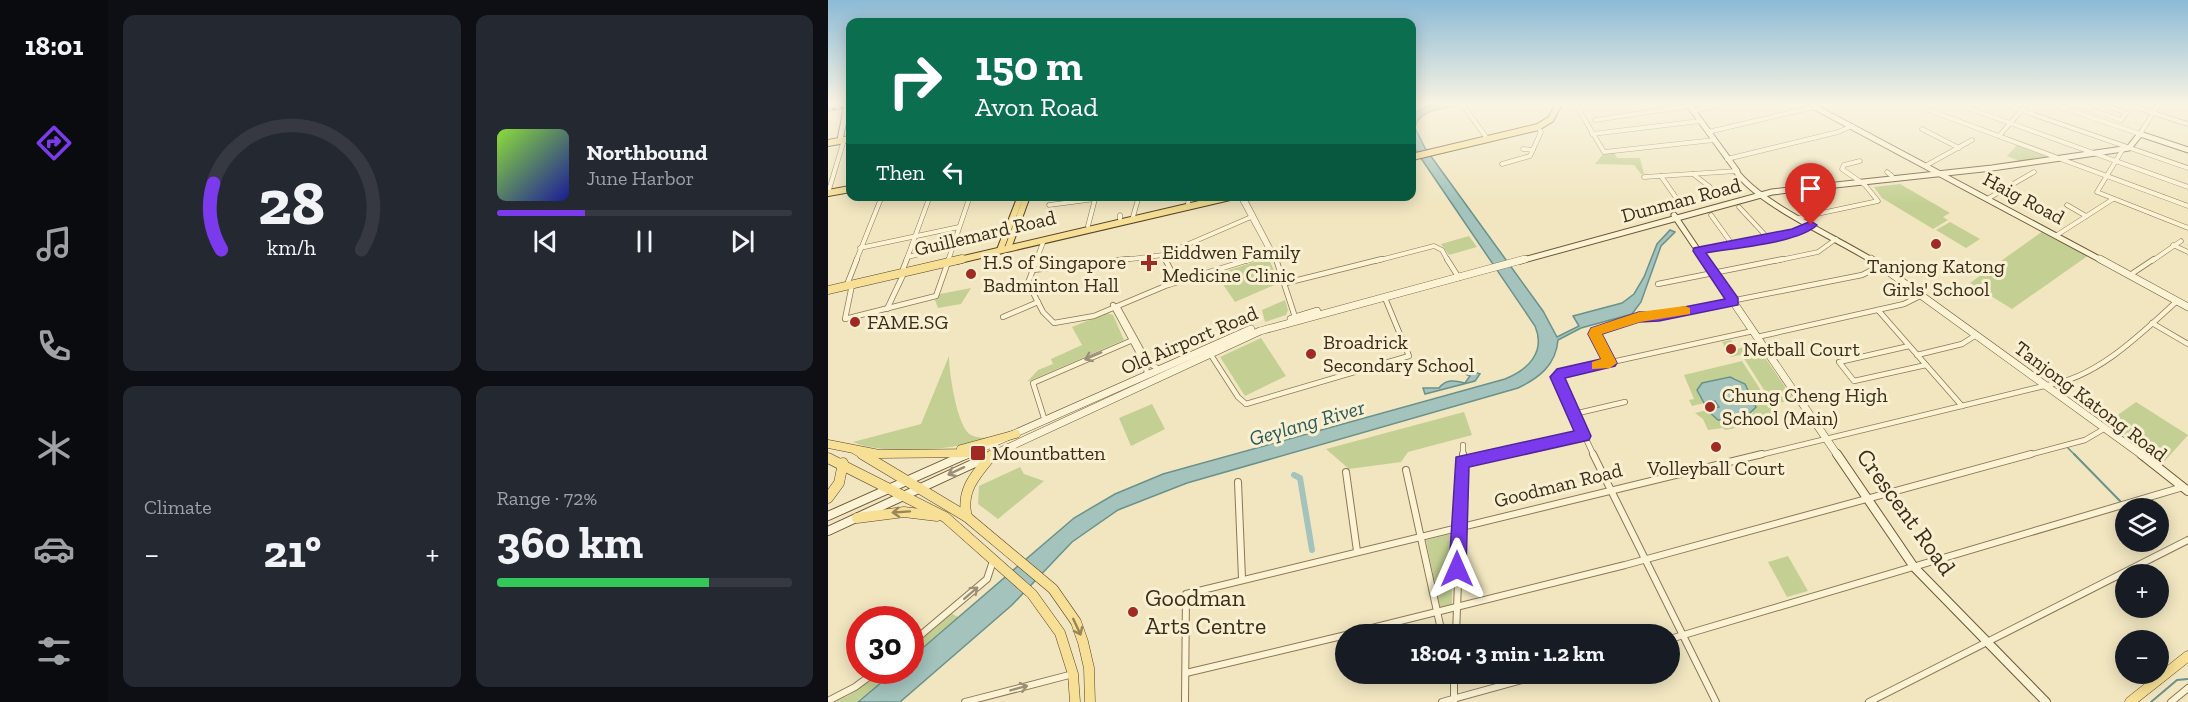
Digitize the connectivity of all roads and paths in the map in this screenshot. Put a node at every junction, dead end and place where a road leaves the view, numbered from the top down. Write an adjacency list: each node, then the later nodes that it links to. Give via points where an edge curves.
1 (1483, 138): 22 (main road)
2 (1489, 138): 22 (main road)
3 (1538, 138): 20 (street)
4 (1595, 138): 14 (street, via 1604,152)
5 (1814, 138): 25 (street)
6 (1874, 138): 30 (main road, Haig Road)
7 (1939, 138): 17 (street)
8 (2004, 138): 26 (street)
9 (2051, 138): 23 (street)
10 (2096, 138): 19 (street)
11 (2136, 138): 19 (main road)
12 (2151, 138): 21 (main road)
13 (843, 140): 16 (main road); 44 (street)
14 (1714, 140): 25 (main road, Tanjong Katong Road)
15 (1972, 140): 17 (street)
16 (828, 143)
17 (1959, 148): 30 (street)
18 (1523, 149): 20 (street)
19 (2126, 149): 23 (main road, Dunman Road); 28 (street); 31 (street)
20 (1533, 150): 29 (street, via 1526,159)
21 (2188, 150)
22 (1429, 151): 24 (main road)
23 (2093, 153): 26 (main road, Dunman Road); 28 (street)
24 (1416, 154)
25 (1727, 159): 32 (main road, Tanjong Katong Road)
26 (2060, 159): 33 (main road, Dunman Road); 38 (street)
27 (1860, 161): 39 (street, via 1842,169)
28 (2115, 161): 38 (street); 40 (street)
29 (1502, 164)
30 (1927, 165): 33 (main road, Haig Road)
31 (2188, 168)
32 (1736, 171): 35 (street); 43 (main road, Tanjong Katong Road)
33 (1940, 172): 39 (main road, Dunman Road); 39 (main road, Dunman Road, via 1889,174); 45 (main road, Haig Road)
34 (2034, 172): 45 (street)
35 (1693, 174): 36 (street); 41 (street)
36 (1661, 176): 37 (street); 46 (street)
37 (1644, 177)
38 (2106, 177): 47 (street, via 2097,192); 62 (street)
39 (1860, 181): 43 (main road, Dunman Road); 69 (street, via 1878,201)
40 (2188, 187)
41 (1710, 188)
42 (846, 190): 44 (main road)
43 (1763, 192): 66 (main road, Dunman Road); 69 (main road, Tanjong Katong Road)
44 (828, 193)
45 (1989, 198): 74 (main road, Haig Road)
46 (1677, 199)
47 (2113, 200): 65 (street); 73 (street)
48 (880, 201): 81 (street)
49 (928, 201): 75 (street)
50 (968, 201): 72 (street)
51 (1019, 201): 80 (main road)
52 (1025, 201): 80 (main road)
53 (1076, 201): 60 (street)
54 (1095, 201): 71 (street)
55 (1137, 201): 67 (street)
56 (1185, 201): 67 (main road, Guillemard Road)
57 (1211, 201): 67 (main road, Guillemard Road)
58 (1244, 201): 68 (street)
59 (1245, 201): 83 (street)
60 (1049, 205)
61 (2067, 205): 65 (street)
62 (2188, 206)
63 (1739, 207): 76 (street)
64 (1711, 215): 79 (street)
65 (2086, 216): 74 (street)
66 (1675, 217): 82 (main road, Crescent Road); 89 (main road, Dunman Road)
67 (1132, 218): 71 (main road, Guillemard Road, via 1120,217); 78 (main road, Guillemard Road)
68 (1251, 218): 83 (street); 86 (street)
69 (1801, 218): 70 (main road, Tanjong Katong Road)
70 (1811, 225): 76 (street, via 1795,233); 77 (main road, Tanjong Katong Road)
71 (1089, 226): 80 (main road, Guillemard Road)
72 (959, 227): 75 (street); 88 (street)
73 (2188, 228)
74 (2056, 235): 94 (main road, Haig Road)
75 (916, 236): 81 (street); 87 (street)
76 (1767, 237): 79 (street)
77 (1836, 239): 90 (main road, Tanjong Katong Road); 93 (street, via 1818,252)
78 (1044, 240): 80 (main road, Guillemard Road); 91 (street)
79 (1732, 244): 82 (street)
80 (1004, 247): 88 (main road, Guillemard Road)
81 (860, 248): 97 (street)
82 (1699, 251): 93 (main road, Crescent Road)
83 (1273, 252): 96 (street); 98 (street)
84 (2188, 252): 94 (street, via 2174,244)
85 (922, 253): 87 (street)
86 (1163, 255): 91 (street); 96 (street)
87 (908, 257): 92 (street)
88 (948, 261): 92 (main road, Guillemard Road); 108 (street, via 936,296)
89 (1511, 262): 95 (main road, Old Airport Road)
90 (1880, 266): 101 (main road, Tanjong Katong Road); 105 (street, via 1864,275)
91 (1033, 270): 104 (street, via 1028,283)
92 (904, 271): 97 (main road, Guillemard Road); 108 (street)
93 (1714, 273): 99 (street); 105 (main road, Crescent Road)
94 (2130, 275): 103 (main road, Haig Road)
95 (1458, 276): 98 (street, via 1442,250 1434,246); 102 (main road, Old Airport Road); 111 (main road, Old Airport Road)
96 (1177, 282): 106 (street)
97 (850, 283): 100 (main road, Guillemard Road); 108 (street, via 845,319)
98 (1286, 283): 111 (street)
99 (1658, 284)
100 (828, 288)
101 (1922, 295): 109 (street, via 1908,303); 113 (main road, Tanjong Katong Road)
102 (1385, 298): 111 (main road, Old Airport Road); 119 (street, via 1409,356 1246,404 1238,398)
103 (2177, 301): 107 (main road, Haig Road); 112 (street)
104 (1038, 302): 106 (street, via 1054,323 1072,323); 110 (street)
105 (1733, 302): 114 (main road, Crescent Road); 121 (street, via 1639,317 1598,330 1595,334)
106 (1115, 306): 115 (street)
107 (2188, 307)
108 (887, 309)
109 (1878, 310): 114 (street); 117 (street)
110 (1004, 317)
111 (1296, 320): 118 (main road, Old Airport Road, via 1252,329); 119 (main road, Old Airport Road)
112 (2152, 323): 116 (street); 125 (street, via 2125,347)
113 (1976, 333): 120 (street, via 1962,344); 126 (main road, Tanjong Katong Road)
114 (1755, 334): 121 (street); 135 (main road, Crescent Road)
115 (1133, 339): 123 (street, via 1149,364); 124 (street); 131 (street, one-way to 131, via 1033,383)
116 (2188, 344)
117 (1909, 346): 120 (street); 122 (street, via 1840,362 1854,381)
118 (1200, 351): 119 (street); 123 (main road, Old Airport Road)
119 (1210, 353): 141 (main road, Old Airport Road)
120 (1917, 355): 122 (street)
121 (1610, 363): 130 (street, via 1558,376)
122 (1926, 365): 129 (street)
123 (1160, 369): 124 (main road, Old Airport Road)
124 (1147, 375): 131 (main road, Old Airport Road)
125 (2064, 383): 126 (street, Goodman Road); 127 (street)
126 (2046, 386): 127 (main road, Tanjong Katong Road); 129 (street, Goodman Road); 132 (main road, Tanjong Katong Road)
127 (2059, 393): 151 (main road, Tanjong Katong Road)
128 (1625, 402): 130 (street)
129 (1962, 406): 135 (street, Goodman Road)
130 (1574, 414): 134 (street)
131 (1043, 417): 133 (main road, Old Airport Road)
132 (2102, 430): 151 (main road, Tanjong Katong Road); 155 (street, via 2085,441)
133 (1016, 434): 139 (main road); 140 (main road, Old Airport Road)
134 (1584, 436): 143 (street); 152 (street)
135 (1826, 438): 152 (street, Goodman Road); 155 (main road, Crescent Road)
136 (828, 444): 138 (main road)
137 (1463, 445): 143 (street)
138 (855, 450): 139 (main road, via 895,455); 147 (main road)
139 (939, 452): 140 (main road)
140 (977, 453): 147 (main road, Old Airport Road)
141 (992, 455): 149 (main road, Old Airport Road, one-way to 149); 159 (main road, via 969,484 964,500)
142 (828, 458): 144 (main road)
143 (1462, 462): 161 (street)
144 (843, 463): 150 (main road); 156 (main road, via 839,483)
145 (1406, 470): 163 (street)
146 (1346, 472): 165 (street)
147 (909, 482): 149 (main road); 150 (main road, Old Airport Road)
148 (1238, 482): 169 (street)
149 (920, 488): 153 (main road, Old Airport Road); 159 (main road)
150 (894, 489): 153 (main road); 157 (main road, Old Airport Road)
151 (2183, 489): 154 (main road, Tanjong Katong Road); 168 (street)
152 (1609, 490): 161 (street, Goodman Road); 166 (street)
153 (904, 495): 158 (main road); 160 (main road, Old Airport Road)
154 (2188, 496)
155 (1866, 497): 166 (street); 168 (main road, Crescent Road)
156 (828, 498)
157 (828, 516)
158 (945, 517): 160 (main road, one-way to 160, via 914,512); 167 (main road)
159 (967, 517): 190 (main road, one-way to 190, via 1060,597 1083,642)
160 (856, 518): 162 (main road, Old Airport Road)
161 (1458, 527): 163 (street, Goodman Road); 170 (street)
162 (828, 531)
163 (1420, 536): 165 (street, Goodman Road); 171 (street)
164 (2188, 540): 178 (street)
165 (1357, 551): 169 (street, Goodman Road)
166 (1643, 558): 170 (street); 176 (street)
167 (993, 559): 175 (street, one-way to 167, via 987,579); 181 (main road, via 1045,609 1060,633)
168 (1914, 567): 176 (street); 178 (main road, Crescent Road)
169 (1242, 578): 180 (street, Goodman Road, via 1186,594)
170 (1457, 609): 171 (street); 174 (street)
171 (1437, 614): 172 (street); 173 (street)
172 (1394, 624)
173 (1440, 624)
174 (1456, 624)
175 (924, 632)
176 (1682, 635): 193 (street)
177 (1335, 638): 180 (street)
178 (1987, 642): 194 (street); 195 (main road, Crescent Road)
179 (2188, 656): 196 (main road)
180 (1186, 673): 191 (street, Goodman Road)
181 (1073, 674): 188 (street, one-way to 181); 189 (main road)
182 (859, 684): 187 (street)
183 (1453, 684): 186 (street)
184 (1509, 684): 186 (street)
185 (2188, 688): 197 (street)
186 (1454, 700): 192 (street)
187 (828, 701)
188 (965, 702)
189 (1075, 702)
190 (1090, 702)
191 (1185, 702)
192 (1442, 702)
193 (1716, 702)
194 (1869, 702)
195 (2046, 702)
196 (2130, 702)
197 (2171, 702)

